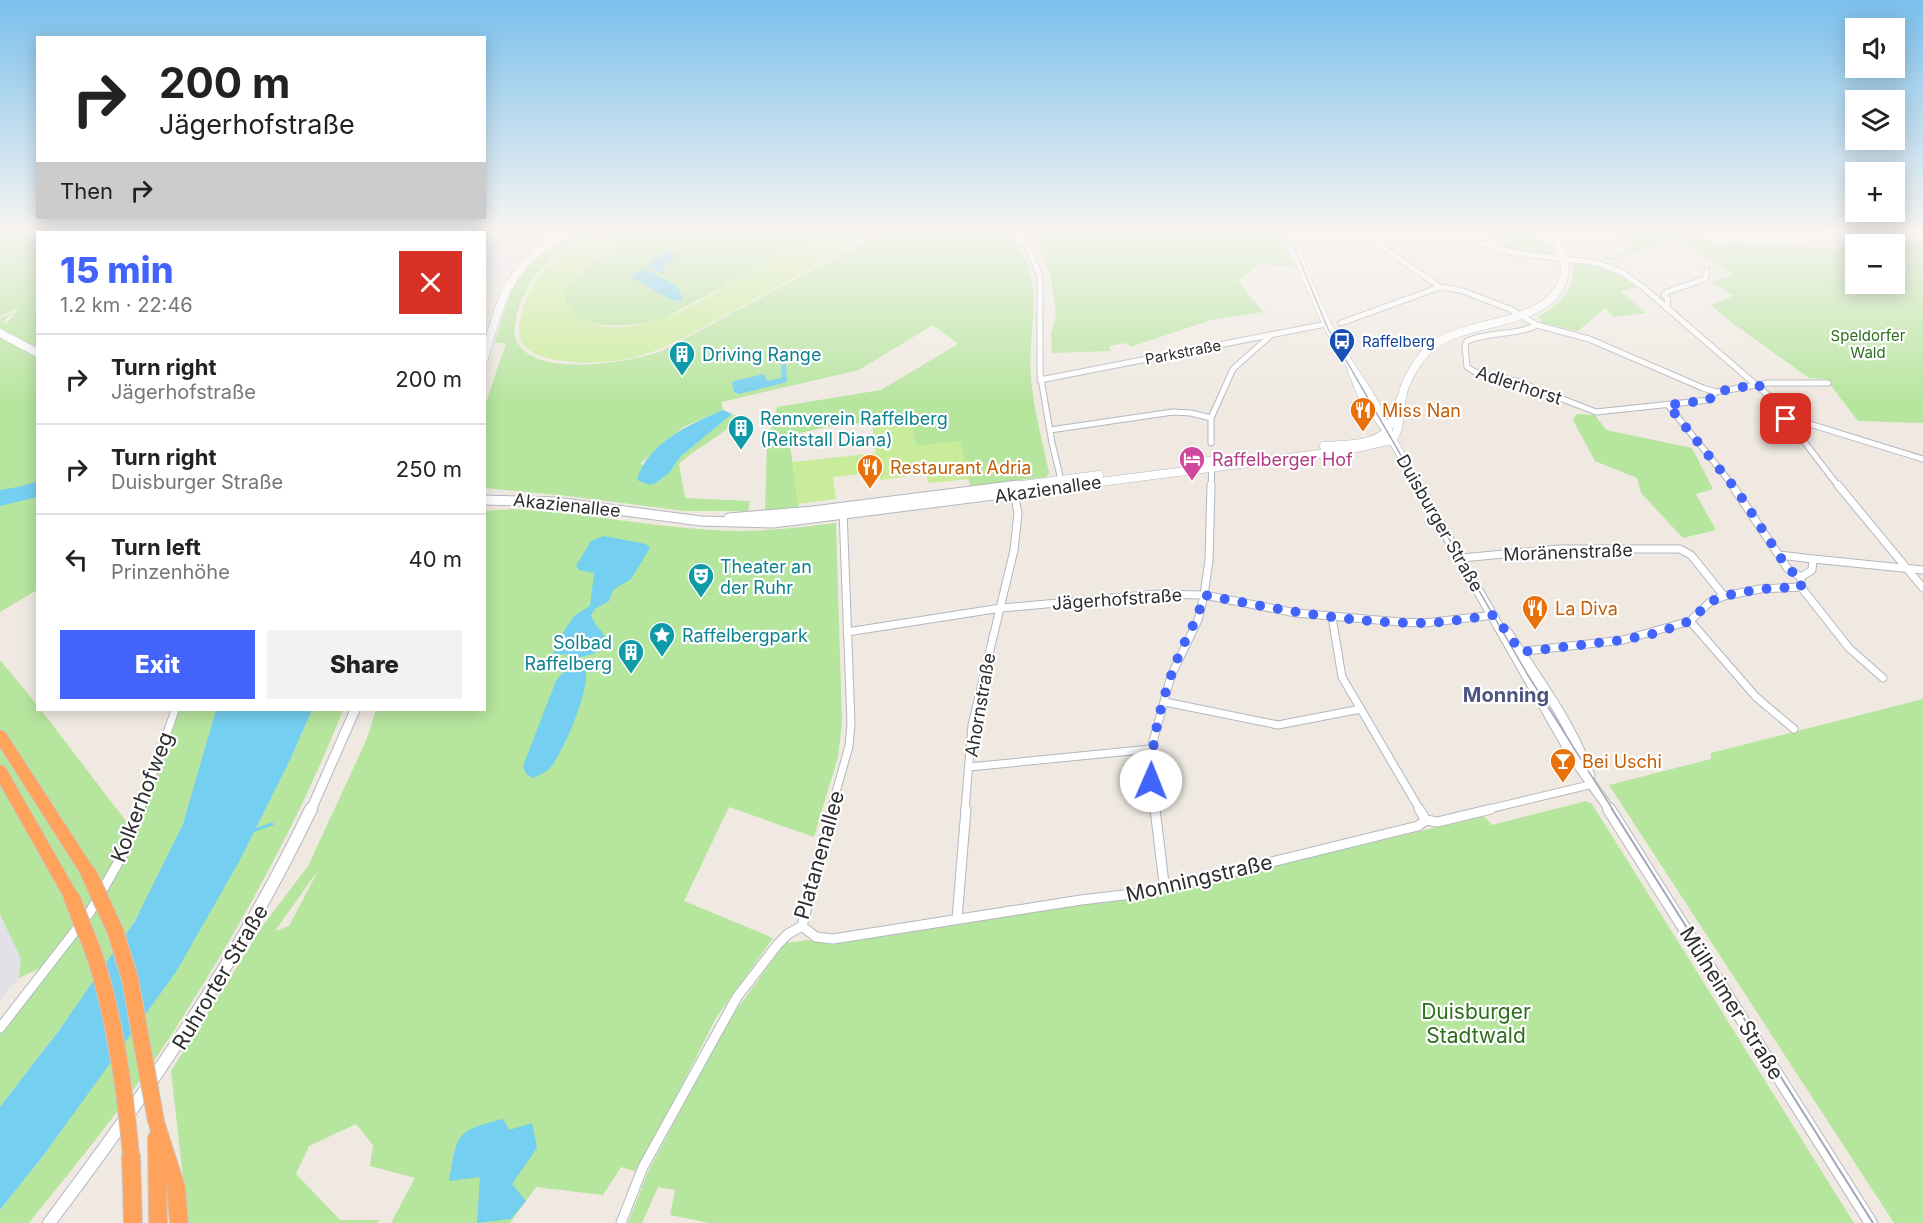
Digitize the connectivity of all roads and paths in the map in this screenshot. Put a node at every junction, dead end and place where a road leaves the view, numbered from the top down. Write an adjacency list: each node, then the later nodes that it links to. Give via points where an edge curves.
1 (505, 289): 17 (main road)
2 (1040, 289): 19 (street)
3 (1312, 289): 11 (main road, Duisburger Straße)
4 (1432, 289): 12 (street)
5 (1455, 289): 10 (street)
6 (1559, 289): 10 (main road, via 1542,306)
7 (1644, 289): 9 (street)
8 (1676, 289): 9 (street, via 1664,295)
9 (1667, 307): 21 (street)
10 (1522, 316): 13 (street); 23 (main road, via 1471,327 1438,342 1417,366)
11 (1326, 324): 15 (street, Parkstraße); 18 (main road, Duisburger Straße)
12 (1341, 324)
13 (1537, 325): 22 (street, via 1589,339); 25 (street, Adlerhorst, via 1467,341 1467,367 1540,389 1596,412)
14 (0, 333): 16 (main road)
15 (1272, 334): 19 (street, Parkstraße); 26 (street, via 1236,365)
16 (36, 351)
17 (486, 351)
18 (1352, 370): 24 (main road, Duisburger Straße); 29 (main road, Duisburger Straße, via 1370,411)
19 (1040, 380): 28 (street)
20 (1828, 382): 21 (street, Adlerhorst)
21 (1758, 384): 22 (street, Adlerhorst); 27 (street)
22 (1716, 392): 25 (street, Adlerhorst, via 1709,400)
23 (1399, 400): 24 (main road); 29 (main road); 30 (main road, via 1399,429)
24 (1377, 404): 29 (main road, Duisburger Straße)
25 (1668, 405): 40 (street, via 1738,492)
26 (1211, 418): 28 (street, via 1173,412); 31 (street)
27 (1786, 419): 32 (street); 43 (street)
28 (1050, 430): 34 (street)
29 (1387, 431): 30 (main road, Duisburger Straße); 33 (main road, Akazienallee, via 1363,441)
30 (1392, 440): 33 (main road, Akazienallee); 41 (main road, Duisburger Straße)
31 (1211, 443)
32 (1923, 459)
33 (1212, 464): 34 (main road, Akazienallee); 48 (street)
34 (1062, 484): 35 (main road, Akazienallee); 39 (main road, Akazienallee)
35 (1014, 494): 39 (main road, Akazienallee); 50 (street, Ahornstraße, via 1018,513 1015,540)
36 (486, 498): 37 (main road, Akazienallee)
37 (503, 499): 38 (main road); 39 (main road, Akazienallee, via 757,524)
38 (486, 504)
39 (843, 512): 54 (street, Platanenallee)
40 (1779, 555): 42 (street); 45 (street, via 1788,569)
41 (1461, 558): 49 (street, Moränenstraße, via 1560,549 1675,549 1690,555); 51 (main road, Duisburger Straße)
42 (1813, 560): 43 (street); 45 (street, via 1812,570)
43 (1905, 568): 44 (street); 47 (street)
44 (1923, 570)
45 (1801, 578): 46 (street)
46 (1801, 587): 49 (street); 56 (street, via 1841,637)
47 (1923, 588)
48 (1204, 595): 50 (street, Jägerhofstraße, via 1158,594); 52 (street, Jägerhofstraße, via 1296,614); 57 (street, via 1198,620 1171,676)
49 (1724, 596): 53 (street, via 1710,602)
50 (1001, 608): 54 (street, Jägerhofstraße); 64 (street, Ahornstraße, via 972,725)
51 (1494, 615): 52 (street, Jägerhofstraße, via 1401,622); 55 (main road, Duisburger Straße)
52 (1332, 617): 58 (street, via 1340,672)
53 (1690, 621): 55 (street, via 1623,640); 61 (street, via 1756,697)
54 (847, 632): 70 (street, Platanenallee, via 849,746)
55 (1517, 652): 66 (main road, Duisburger Straße, via 1585,762)
56 (1883, 678)
57 (1165, 702): 58 (street, via 1278,725); 63 (street)
58 (1361, 709): 67 (street)
59 (175, 711): 71 (street, Kolkerhofweg, via 127,847 90,912)
60 (355, 711): 73 (main road, Ruhrorter Straße, via 280,875 223,976 131,1115)
61 (1794, 729)
62 (0, 736): 72 (highway, bridge, via 89,874 115,930 130,979)
63 (1151, 749): 64 (street); 68 (street, via 1151,781)
64 (969, 767): 69 (street, Ahornstraße)
65 (0, 771): 74 (highway, bridge, via 72,898 96,961 126,1101)
66 (1593, 784): 67 (street, Monningstraße, via 1437,822); 78 (main road, Mülheimer Straße)
67 (1426, 820): 68 (street, Monningstraße, via 1418,826 1182,884)
68 (1164, 883): 69 (street, Monningstraße, via 1158,891)
69 (957, 919): 70 (street, Monningstraße, via 823,939 811,936)
70 (802, 926): 77 (street, Platanenallee, via 788,933 737,997 643,1167)
71 (0, 1028)
72 (156, 1121): 75 (highway); 76 (highway, via 176,1186)
73 (50, 1223)
74 (133, 1223)
75 (158, 1223)
76 (179, 1223)
77 (621, 1223)
78 (1871, 1223)

